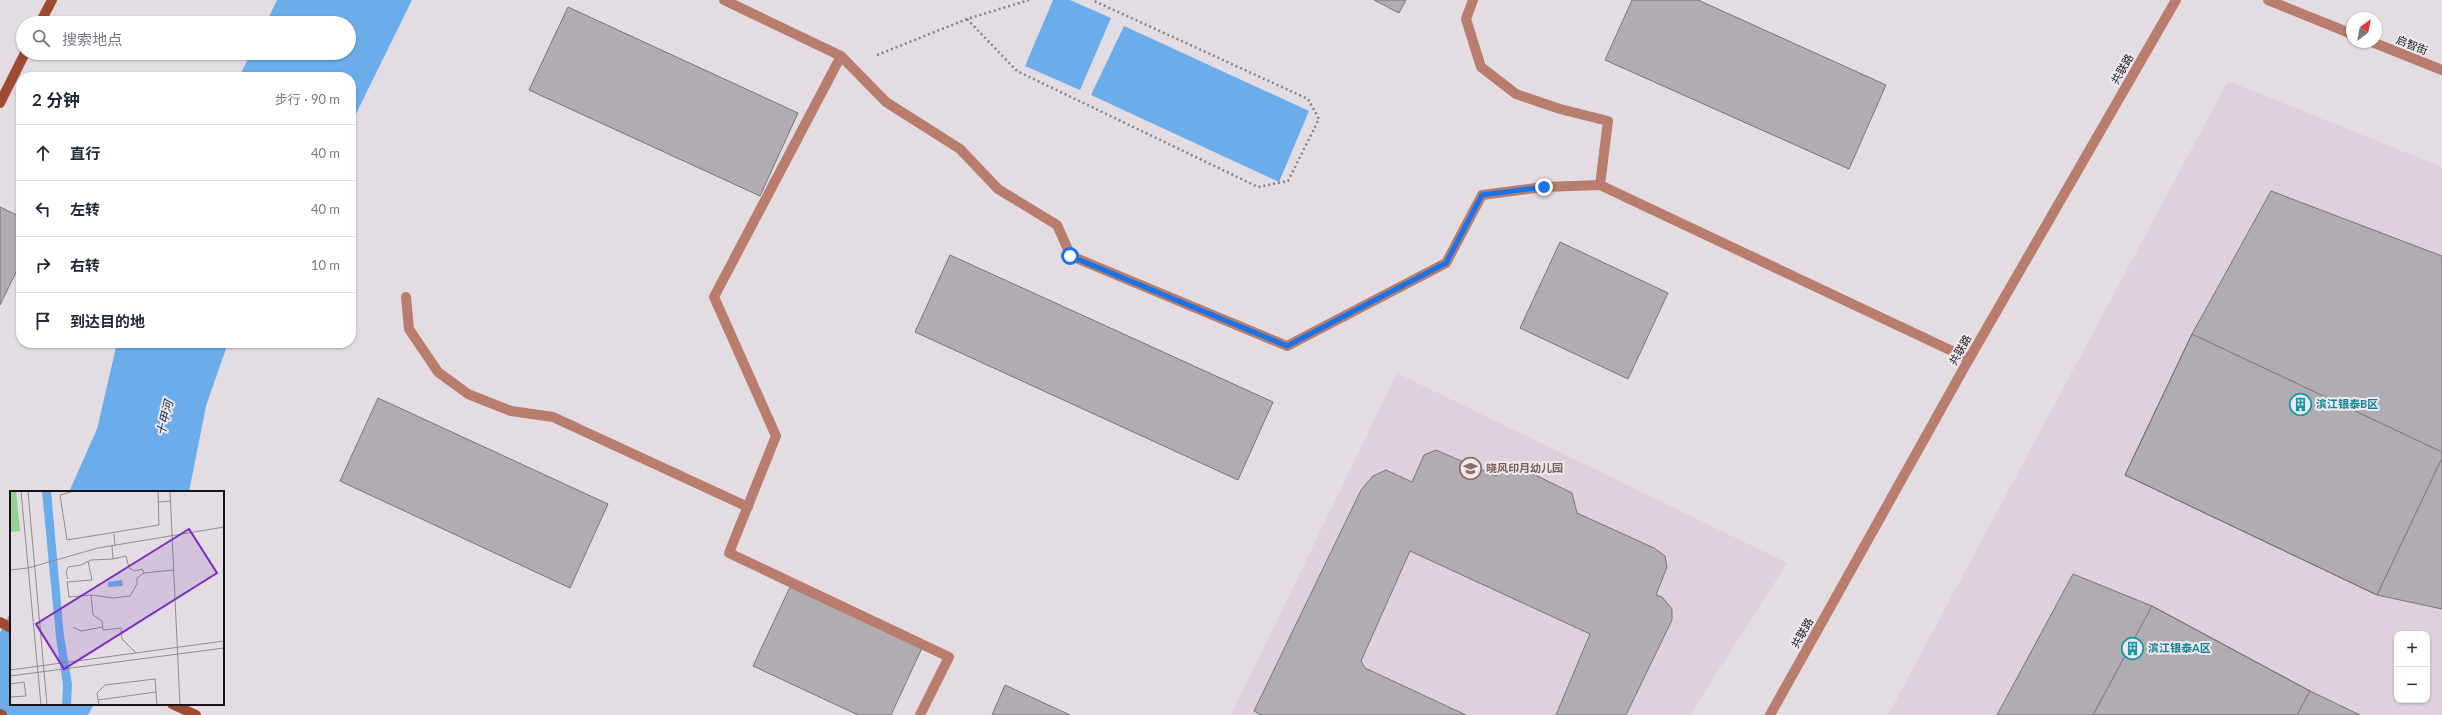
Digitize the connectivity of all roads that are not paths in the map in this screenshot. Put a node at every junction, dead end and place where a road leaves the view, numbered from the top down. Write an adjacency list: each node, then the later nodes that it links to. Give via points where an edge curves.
1 (52, 0): 6 (main road)
2 (724, 0): 9 (street)
3 (1473, 0): 13 (street, via 1466,19 1480,67 1516,94 1560,109 1608,121)
4 (2176, 0): 15 (street, 共联路)
5 (2268, 0): 7 (street)
6 (44, 16)
7 (2346, 32)
8 (2382, 46): 11 (street, 启智街)
9 (841, 56): 13 (street, via 886,102 960,149 998,189 1057,224 1070,256 1287,346 1446,263 1482,195 1544,187); 16 (street, via 714,297 776,436)
10 (22, 60): 12 (main road)
11 (2442, 70)
12 (0, 103)
13 (1600, 185): 15 (street)
14 (406, 297): 16 (street, via 409,329 438,372 468,394 511,411 553,417)
15 (1969, 359): 22 (street, 共联路)
16 (748, 507): 21 (street, via 729,553 948,657)
17 (0, 622): 18 (main road)
18 (10, 627)
19 (174, 705): 20 (main road)
20 (196, 715)
21 (920, 715)
22 (1770, 715)

